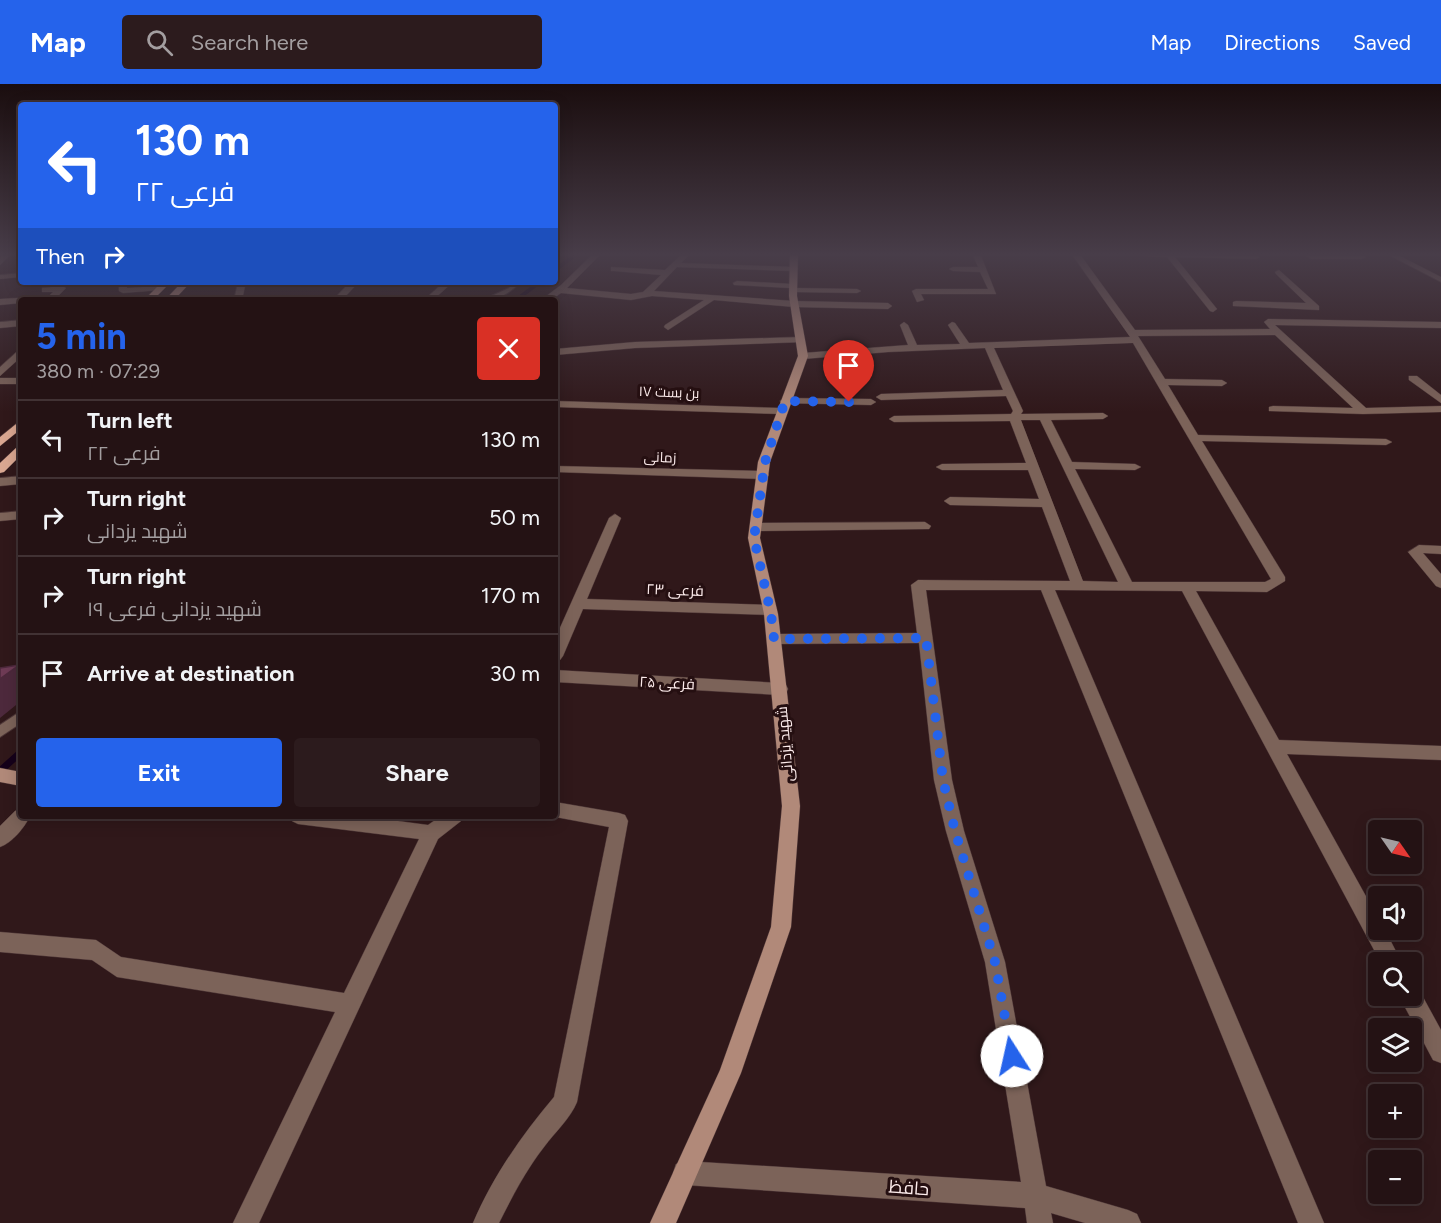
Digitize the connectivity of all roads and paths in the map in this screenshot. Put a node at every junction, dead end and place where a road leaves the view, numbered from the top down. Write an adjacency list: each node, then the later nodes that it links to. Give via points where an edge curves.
1 (699, 306): 14 (street)
2 (797, 306): 19 (street)
3 (1112, 306): 16 (street)
4 (1211, 306): 6 (street)
5 (1314, 306): 8 (street)
6 (1213, 309)
7 (9, 316): 11 (street)
8 (1330, 322): 10 (street); 15 (street, via 1268,322)
9 (18, 323): 11 (street)
10 (1441, 324)
11 (1, 325)
12 (904, 325): 20 (street)
13 (952, 325): 17 (street)
14 (668, 327)
15 (1277, 332): 16 (street); 35 (street)
16 (1133, 337): 18 (street); 27 (street)
17 (966, 345): 18 (street); 20 (street)
18 (988, 345): 29 (street)
19 (802, 348): 20 (street); 21 (street, via 635,345); 32 (street, شهید یزدانی)
20 (914, 348)
21 (558, 352)
22 (18, 354): 23 (street)
23 (0, 372)
24 (1413, 378): 30 (street)
25 (0, 381): 26 (street)
26 (18, 381)
27 (1160, 382): 28 (street); 41 (street)
28 (1222, 383)
29 (1010, 393): 32 (street, بن بست ۱۷); 37 (street, via 1018,411)
30 (1441, 400)
31 (558, 404): 32 (street, بن بست ۱۷)
32 (783, 406): 51 (street, شهید یزدانی)
33 (1273, 409): 35 (street)
34 (1441, 409): 35 (street)
35 (1363, 411)
36 (1103, 416): 38 (street)
37 (1014, 417): 38 (street); 39 (street); 46 (street)
38 (1044, 417): 45 (street)
39 (894, 419)
40 (18, 426): 43 (main road)
41 (1196, 438): 42 (street); 66 (street, via 1278,581 1268,587)
42 (1386, 442)
43 (0, 443)
44 (18, 452): 50 (main road)
45 (1068, 465): 48 (street); 65 (street)
46 (1033, 466): 47 (street); 55 (street)
47 (942, 467)
48 (1135, 467)
49 (558, 469): 51 (street, زمانی)
50 (0, 470)
51 (763, 475): 60 (street, شهید یزدانی)
52 (18, 480): 53 (street)
53 (0, 482)
54 (950, 501): 55 (street)
55 (1047, 503): 63 (street)
56 (18, 515): 57 (street)
57 (0, 517)
58 (615, 518): 67 (street)
59 (925, 526): 60 (street)
60 (756, 527): 68 (street, شهید یزدانی, via 754,538)
61 (1441, 550): 62 (street, via 1415,552)
62 (1441, 583)
63 (1078, 585): 64 (street); 65 (street)
64 (1046, 586): 69 (street, via 918,585); 96 (street)
65 (1127, 586): 66 (street)
66 (1187, 587): 76 (street)
67 (579, 604): 68 (street, فرعی ۲۳); 71 (street)
68 (770, 610): 70 (street, شهید یزدانی)
69 (926, 638): 70 (street); 90 (street, via 943,780 995,962)
70 (774, 639): 73 (street, شهید یزدانی)
71 (558, 646)
72 (558, 676): 73 (street, فرعی ۲۵)
73 (780, 689): 89 (street, شهید یزدانی, via 791,806 781,927 730,1073)
74 (18, 718): 75 (lane)
75 (0, 732)
76 (1275, 747): 77 (street); 85 (street)
77 (1441, 753)
78 (558, 811): 92 (street, via 619,821 565,1102 534,1140)
79 (18, 819): 83 (street)
80 (323, 819): 82 (street)
81 (450, 819): 82 (street)
82 (431, 832): 86 (street)
83 (0, 839)
84 (0, 942): 86 (street, via 96,950 117,967)
85 (1386, 952)
86 (349, 1004): 91 (street)
87 (1416, 1006): 88 (street)
88 (1441, 1052)
89 (685, 1173): 90 (street, حافظ); 93 (street, شهید یزدانی)
90 (1037, 1196): 94 (street); 95 (street, حافظ)
91 (246, 1223)
92 (486, 1223)
93 (663, 1223)
94 (1040, 1223)
95 (1128, 1223)
96 (1311, 1223)

